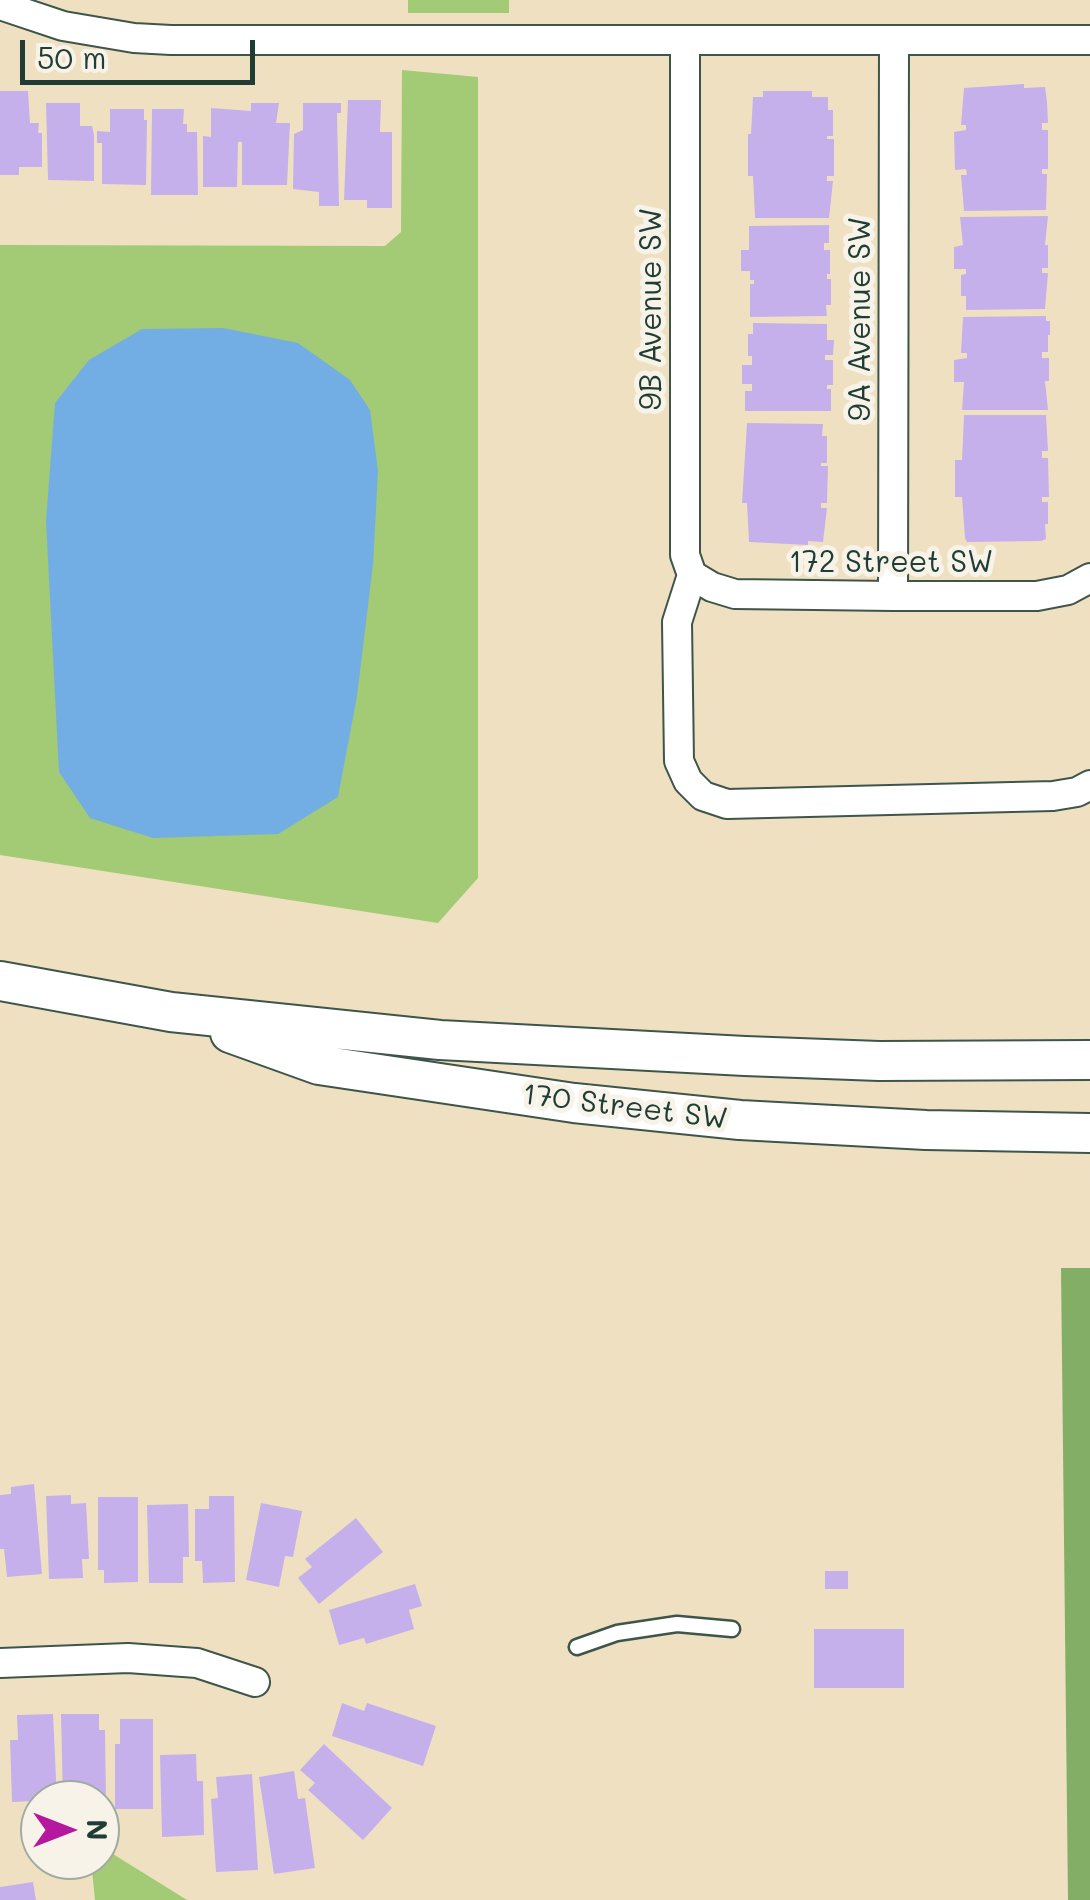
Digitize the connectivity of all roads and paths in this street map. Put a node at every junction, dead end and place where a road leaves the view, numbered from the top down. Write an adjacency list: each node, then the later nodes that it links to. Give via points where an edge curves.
1 (0, 5): 3 (street, via 63,26 134,38)
2 (1090, 40): 4 (street)
3 (685, 41): 4 (street); 5 (street, 9B Avenue SW, via 685,555)
4 (894, 42): 7 (street, 9A Avenue SW)
5 (692, 575): 7 (street, 172 Street SW, via 735,594); 8 (street, via 677,622 679,761 704,796 726,804 1054,796)
6 (1090, 578): 7 (street, 172 Street SW, via 1037,596)
7 (893, 596)
8 (1090, 785)
9 (0, 980): 10 (main road, 170 Street SW)
10 (171, 1012): 11 (main road, 170 Street SW, via 440,1040 726,1056); 12 (main road, 170 Street SW, via 319,1065 569,1102 740,1120)
11 (1090, 1060)
12 (1090, 1133)
13 (732, 1628): 14 (lane, via 677,1624)
14 (577, 1647)
15 (0, 1663): 16 (street, via 163,1660)
16 (255, 1682)

